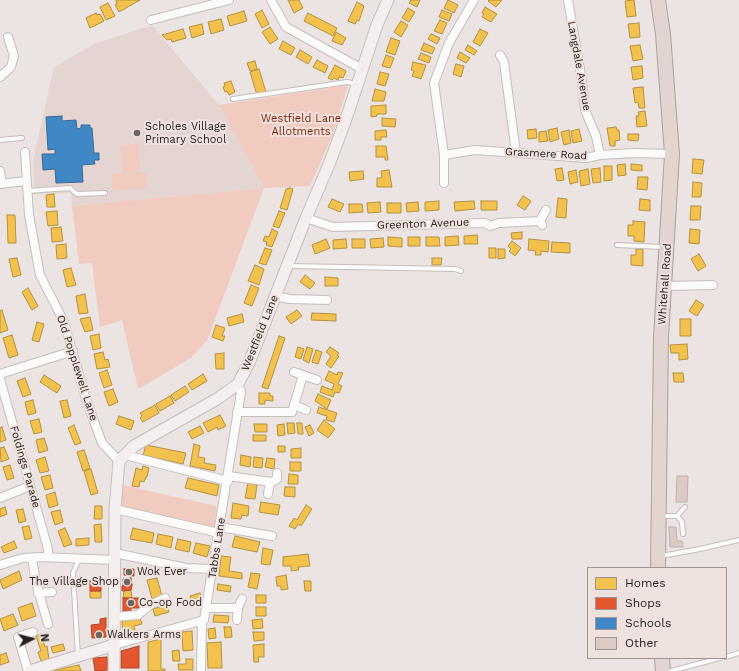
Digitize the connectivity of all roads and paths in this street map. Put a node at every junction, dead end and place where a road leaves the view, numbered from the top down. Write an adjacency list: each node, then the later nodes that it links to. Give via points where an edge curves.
1 (229, 0): 7 (street)
2 (271, 0): 10 (street, via 286,27)
3 (388, 0): 10 (main road, Westfield Lane)
4 (474, 0): 19 (street, via 449,43 434,83)
5 (568, 0): 20 (street, Langdale Avenue, via 585,110 596,136)
6 (658, 0): 18 (highway, Whitehall Road)
7 (151, 20)
8 (8, 37): 11 (street, via 14,56 11,67)
9 (500, 55): 17 (street, via 504,62)
10 (362, 69): 12 (main road, Westfield Lane)
11 (0, 77)
12 (358, 84): 13 (lane, via 347,82); 28 (main road, Westfield Lane, via 336,148)
13 (234, 99)
14 (22, 138): 15 (lane)
15 (0, 140)
16 (25, 152): 22 (street, Old Popplewell Lane)
17 (516, 153): 19 (street, Grasmere Road, via 475,150); 20 (street, Grasmere Road, via 586,158)
18 (672, 154): 20 (street, Grasmere Road); 30 (highway, Whitehall Road)
19 (444, 155): 23 (street)
20 (600, 155)
21 (0, 171): 24 (street)
22 (26, 181): 24 (street); 25 (street, Old Popplewell Lane)
23 (444, 183)
24 (1, 184)
25 (27, 191): 26 (lane, via 70,188 77,194); 37 (street, Old Popplewell Lane, via 40,275 64,322)
26 (105, 193)
27 (546, 210): 28 (street, Greenton Avenue, via 541,223 499,223 490,226 485,223 333,227)
28 (306, 218): 31 (main road, Westfield Lane)
29 (617, 245): 30 (lane)
30 (667, 248): 34 (highway, Whitehall Road)
31 (287, 266): 32 (lane, via 454,269); 35 (main road, Westfield Lane)
32 (461, 272)
33 (713, 285): 34 (street)
34 (664, 286): 56 (highway, Whitehall Road)
35 (275, 296): 36 (street); 43 (main road, Westfield Lane, via 249,364)
36 (327, 300)
37 (73, 351): 39 (street); 47 (street, Old Popplewell Lane, via 86,399 102,443)
38 (294, 372): 40 (street)
39 (0, 374)
40 (303, 375): 42 (street); 44 (street)
41 (0, 379): 51 (street, Foldings Parade)
42 (316, 380)
43 (238, 384): 46 (street, Tabbs Lane, via 241,392); 47 (main road, Westfield Lane, via 217,399 134,446)
44 (294, 404): 45 (street); 46 (street, via 292,412)
45 (306, 410)
46 (237, 412): 49 (street, Tabbs Lane)
47 (122, 458): 49 (street); 55 (main road)
48 (278, 474): 50 (street, via 277,479)
49 (228, 479): 50 (street); 58 (street, Tabbs Lane)
50 (271, 482): 52 (street)
51 (30, 486): 53 (street); 63 (street, Foldings Parade)
52 (268, 494)
53 (0, 498)
54 (685, 507): 57 (lane)
55 (115, 509): 58 (street); 62 (main road)
56 (659, 515): 57 (lane); 66 (highway, Whitehall Road)
57 (678, 516): 59 (lane, via 682,522)
58 (219, 530): 60 (street); 68 (street, Tabbs Lane)
59 (683, 534)
60 (272, 536)
61 (739, 540): 66 (lane)
62 (115, 556): 65 (street); 68 (street, via 186,568); 75 (main road)
63 (48, 557): 64 (street); 65 (street)
64 (32, 558): 67 (street); 70 (street)
65 (79, 559): 82 (lane, via 73,573)
66 (658, 562)
67 (0, 565)
68 (213, 569): 73 (street, Tabbs Lane)
69 (52, 592): 70 (street)
70 (38, 593): 78 (street)
71 (165, 598): 75 (street, via 150,605 138,615)
72 (242, 599): 74 (street)
73 (207, 608): 74 (street); 77 (street, Tabbs Lane)
74 (238, 608): 76 (street)
75 (114, 617): 80 (main road)
76 (237, 620)
77 (202, 621): 80 (street); 89 (street, Tabbs Lane)
78 (48, 624)
79 (33, 632): 87 (street, via 18,637)
80 (114, 646): 82 (main road); 88 (main road)
81 (739, 653): 83 (lane)
82 (78, 656): 86 (main road)
83 (727, 656)
84 (662, 659): 90 (highway)
85 (716, 659): 91 (lane)
86 (52, 668): 87 (main road)
87 (29, 671)
88 (114, 671)
89 (201, 671)
90 (663, 671)
91 (671, 671)

